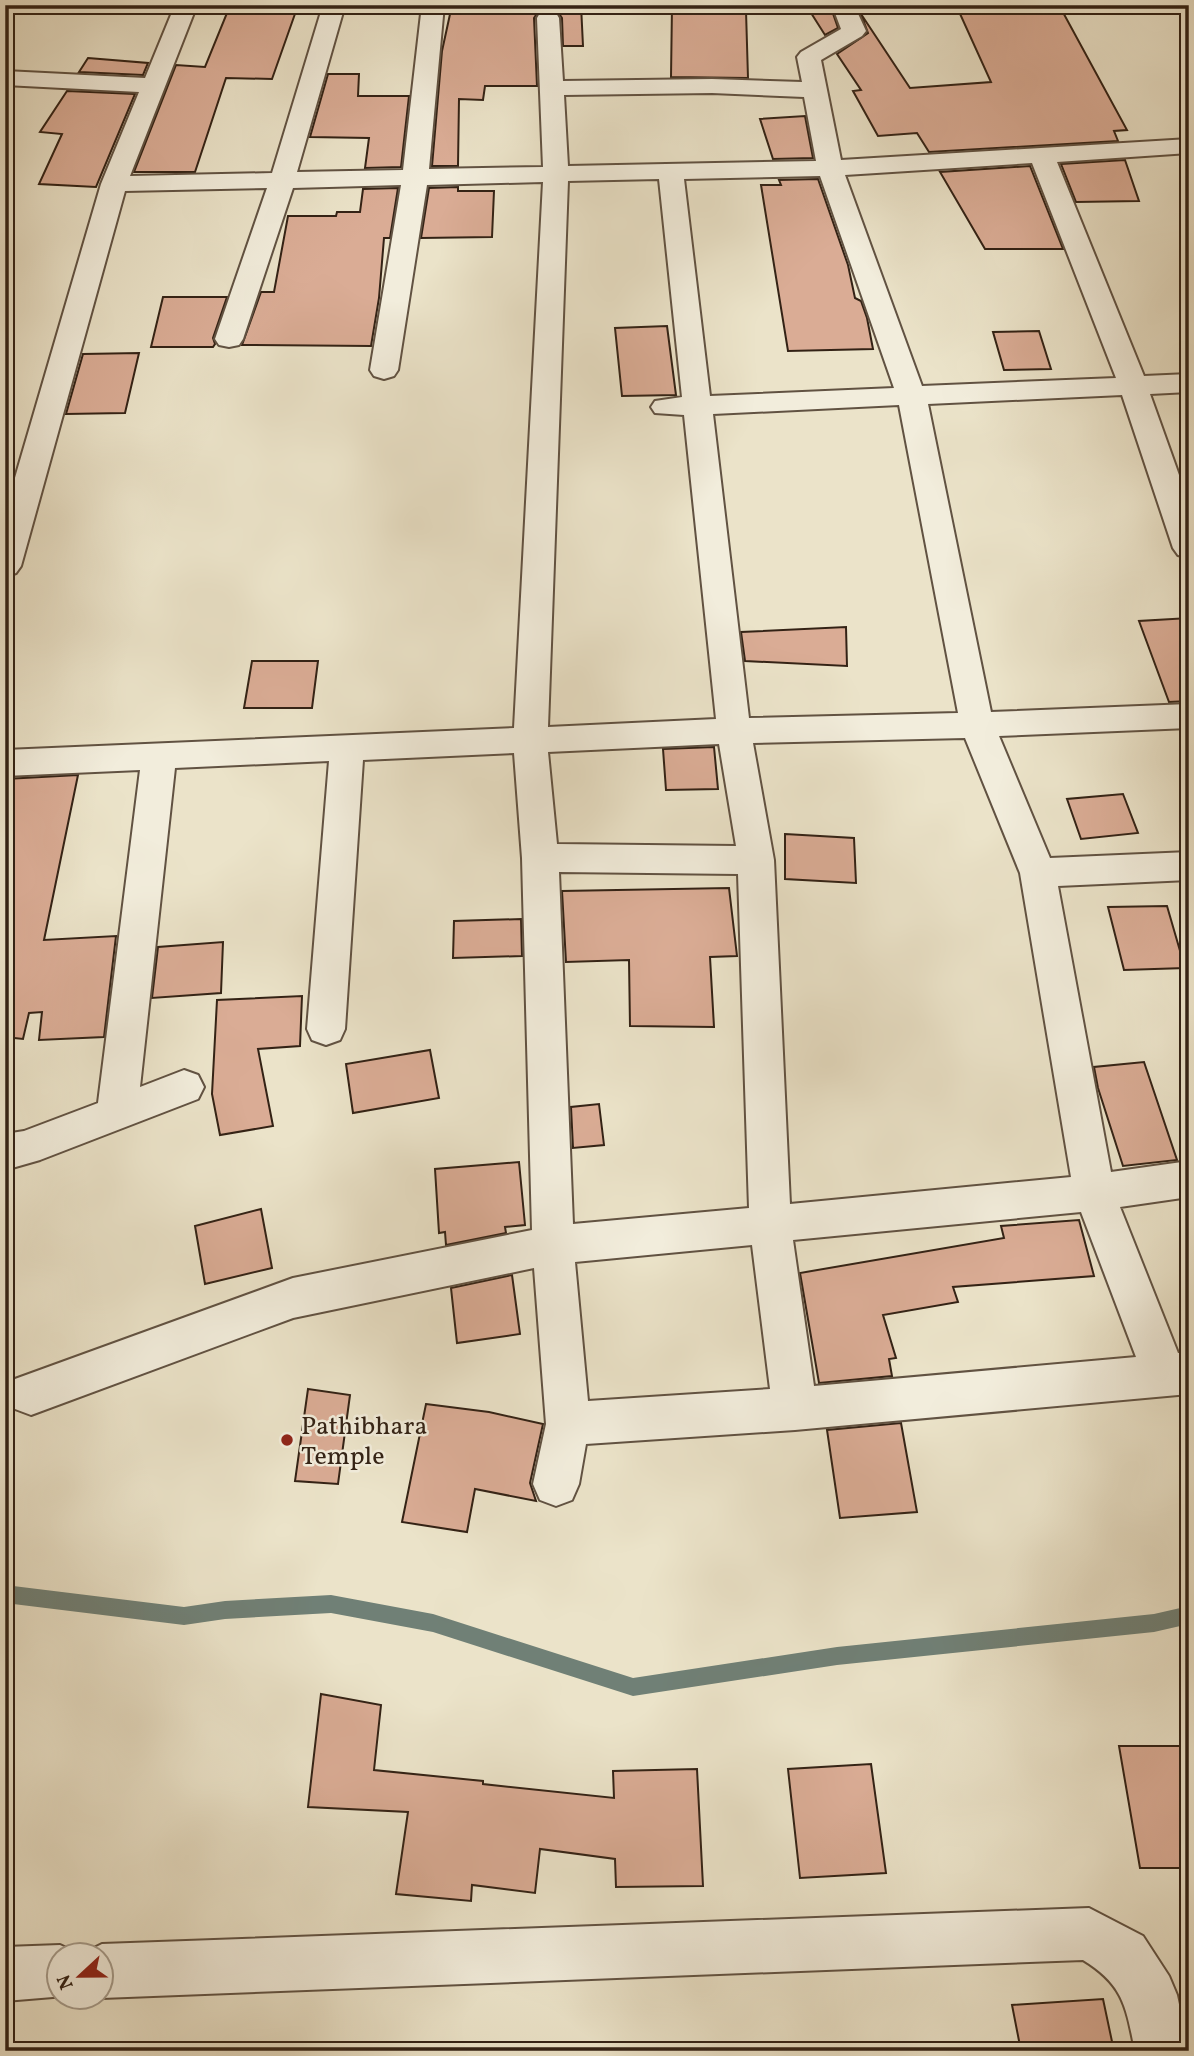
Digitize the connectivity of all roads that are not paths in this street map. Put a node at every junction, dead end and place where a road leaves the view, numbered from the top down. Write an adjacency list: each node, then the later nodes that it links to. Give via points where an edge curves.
1 (186, 5): 7 (street)
2 (334, 5): 16 (street)
3 (433, 5): 15 (street)
4 (843, 5): 9 (street, via 854,31 809,57)
5 (548, 18): 8 (street)
6 (5, 78): 7 (street)
7 (152, 86): 17 (street)
8 (551, 88): 9 (street); 14 (street)
9 (815, 90): 12 (street)
10 (1189, 146): 11 (street)
11 (1041, 153): 12 (street); 21 (street)
12 (830, 168): 13 (street); 22 (street)
13 (671, 174): 14 (street); 23 (street)
14 (555, 176): 15 (street); 30 (street)
15 (415, 178): 16 (street); 19 (street)
16 (282, 181): 17 (street); 18 (street)
17 (114, 184): 26 (street)
18 (229, 339)
19 (384, 370)
20 (1189, 383): 21 (street)
21 (1133, 385): 22 (street); 25 (street)
22 (912, 397): 23 (street); 28 (street)
23 (699, 406): 24 (street); 29 (street)
24 (665, 407)
25 (1189, 548)
26 (5, 566)
27 (1189, 716): 28 (street)
28 (978, 725): 29 (street); 37 (street)
29 (734, 731): 30 (street); 35 (street)
30 (530, 742): 31 (street); 34 (street)
31 (347, 750): 32 (street); 38 (street)
32 (159, 758): 33 (street); 40 (street)
33 (5, 763)
34 (540, 858): 35 (street); 45 (street)
35 (755, 860): 44 (street)
36 (1189, 866): 37 (street)
37 (1038, 873): 43 (street)
38 (326, 1030)
39 (184, 1087): 40 (street)
40 (117, 1113): 41 (street)
41 (5, 1152)
42 (1189, 1179): 43 (street)
43 (1094, 1193): 44 (street); 46 (street)
44 (770, 1226): 45 (street); 48 (street)
45 (553, 1245): 47 (street, via 293,1298); 49 (street)
46 (1177, 1374): 48 (street)
47 (32, 1394)
48 (795, 1409): 49 (street)
49 (568, 1424): 50 (street)
50 (556, 1484)
51 (116, 1969): 54 (street, via 1089,1934 1124,1955 1150,1995)
52 (46, 1973): 53 (street)
53 (5, 1974)
54 (1162, 2051)

